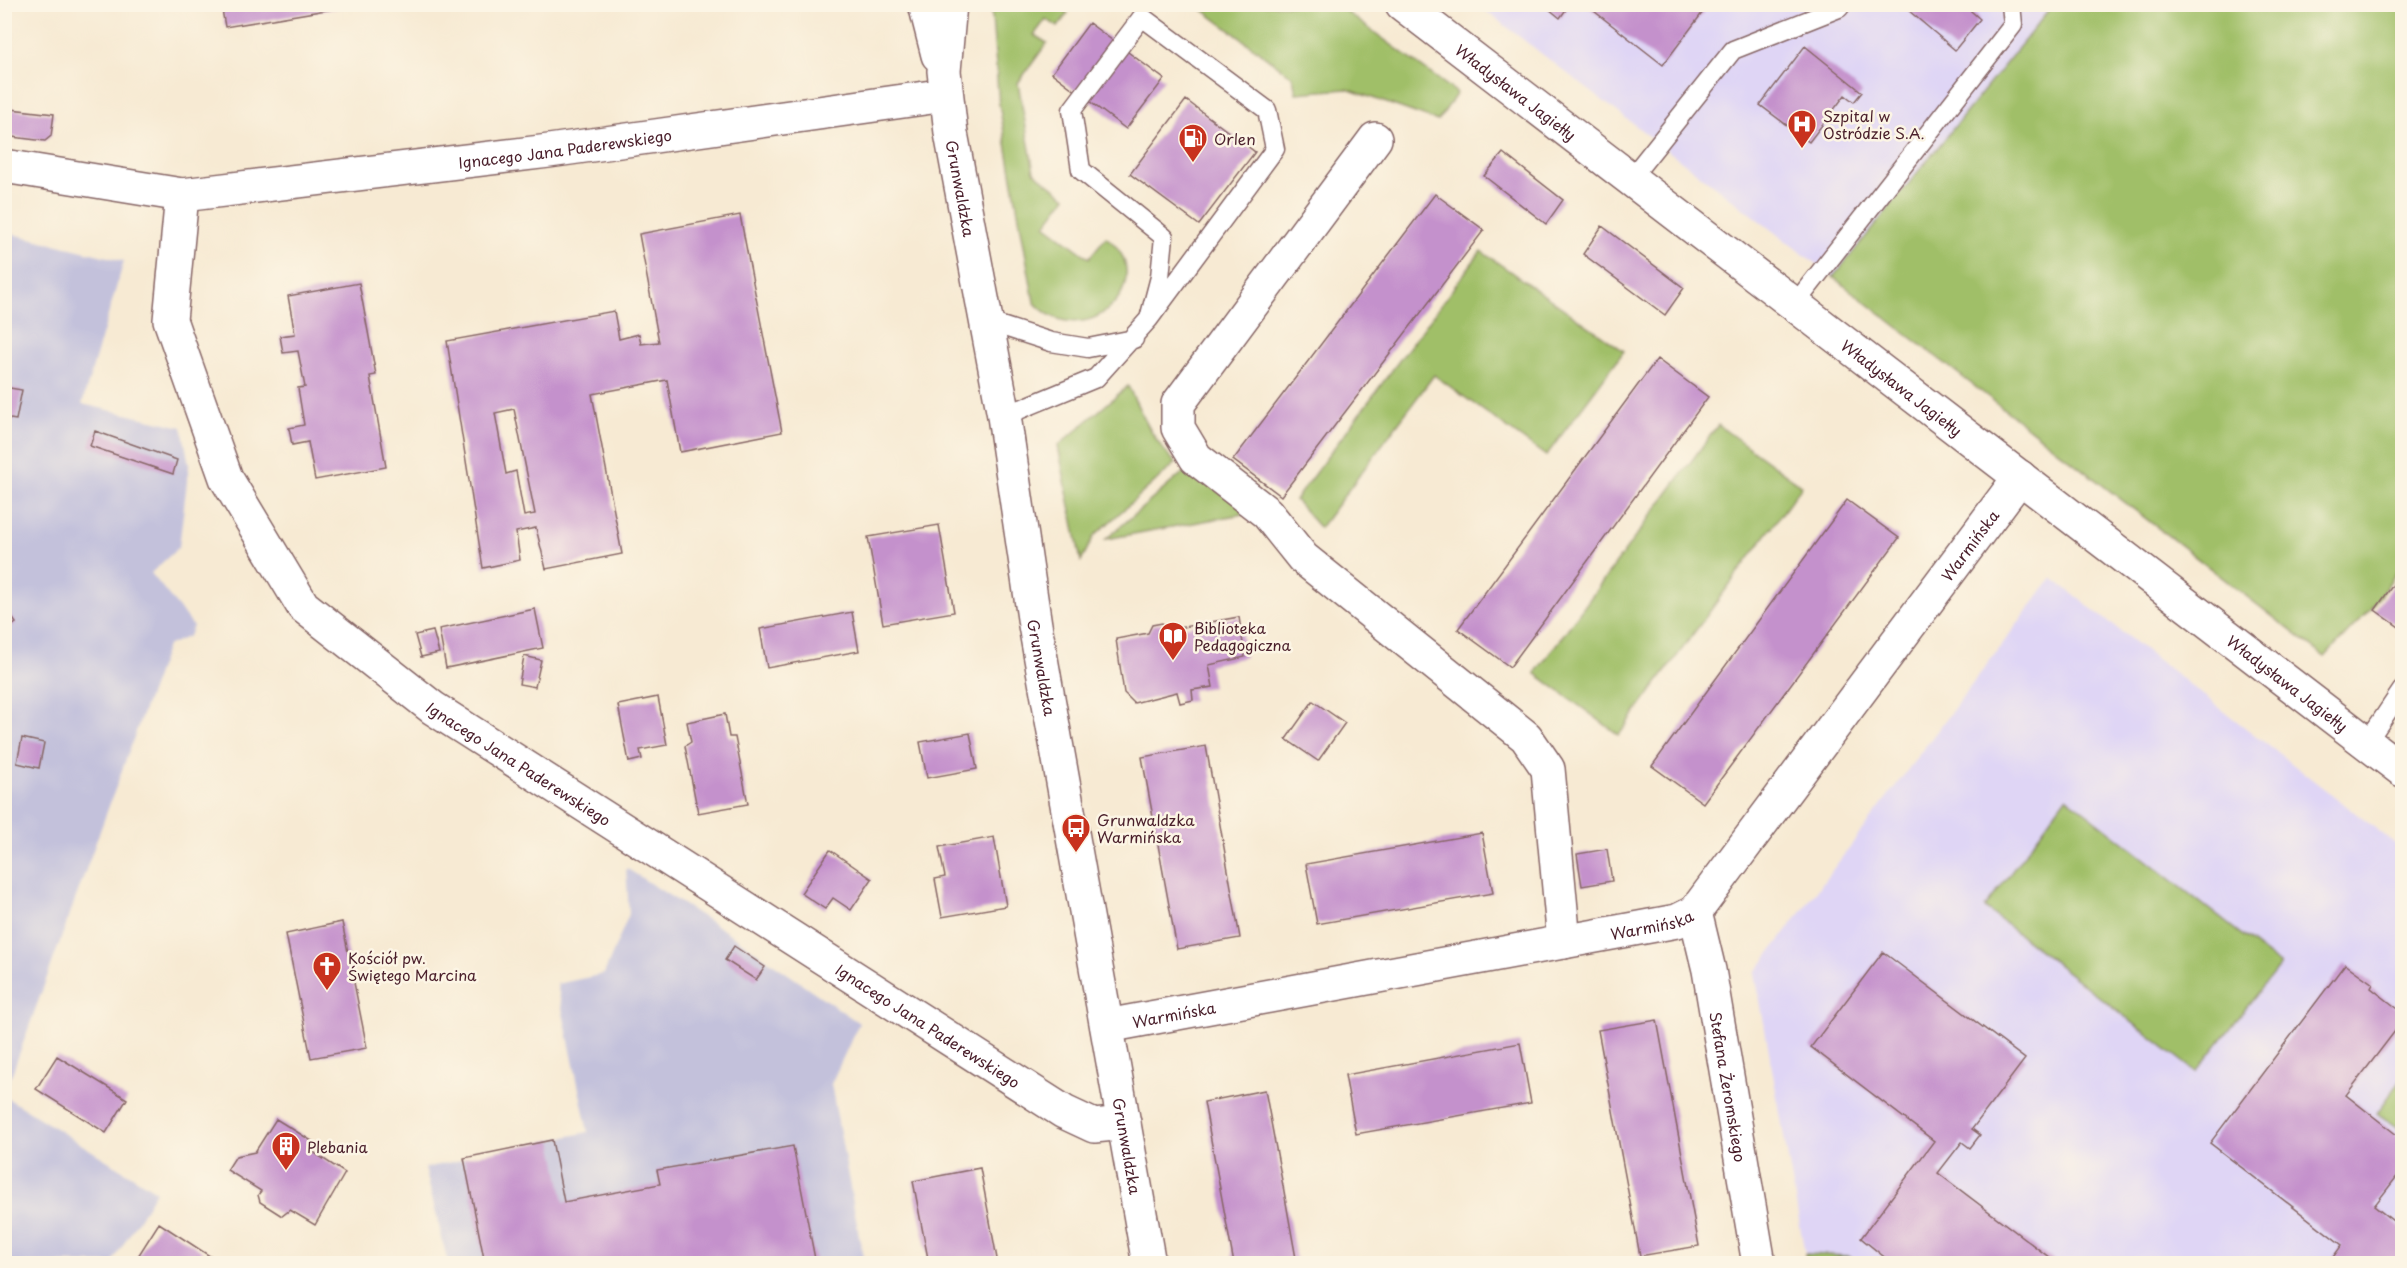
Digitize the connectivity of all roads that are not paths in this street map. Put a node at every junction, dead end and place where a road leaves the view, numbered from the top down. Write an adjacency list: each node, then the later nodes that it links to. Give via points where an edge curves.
1 (925, 4): 6 (street, Grunwaldzka)
2 (950, 4): 6 (street, Grunwaldzka)
3 (1402, 4): 9 (street, Władysława Jagiełły)
4 (1842, 4): 9 (lane, via 1733,50)
5 (2011, 4): 11 (lane, via 2013,25)
6 (945, 83): 10 (street, Ignacego Jana Paderewskiego, via 549,151); 13 (street, Grunwaldzka)
7 (1374, 139): 21 (street, via 1178,404 1178,428 1196,458 1267,513 1303,558 1526,737 1548,770)
8 (4, 166): 10 (street, Ignacego Jana Paderewskiego)
9 (1631, 178): 11 (street, Władysława Jagiełły)
10 (182, 195): 23 (street, Ignacego Jana Paderewskiego, via 170,320 226,478 303,606 433,708 1064,1112 1094,1126)
11 (1795, 304): 16 (street, Władysława Jagiełły)
12 (1149, 319): 12 (lane, via 1275,149 1267,110 1142,17 1072,110 1081,170 1164,237 1160,277); 14 (lane)
13 (986, 321): 14 (lane, via 1051,342 1088,348); 15 (street, Grunwaldzka)
14 (1134, 339): 15 (lane, via 1096,378)
15 (1004, 416): 22 (street, Grunwaldzka, via 1035,625)
16 (2020, 477): 18 (street, Władysława Jagiełły); 20 (street, Warmińska)
17 (2403, 690): 18 (lane)
18 (2367, 742): 19 (street, Władysława Jagiełły)
19 (2403, 770)
20 (1695, 912): 21 (street, Warmińska, via 1677,921); 25 (street, Stefana Żeromskiego, via 1709,970)
21 (1564, 942): 22 (street, Warmińska)
22 (1107, 1026): 23 (street, Grunwaldzka)
23 (1124, 1123): 24 (street, Grunwaldzka)
24 (1149, 1263)
25 (1759, 1263)

